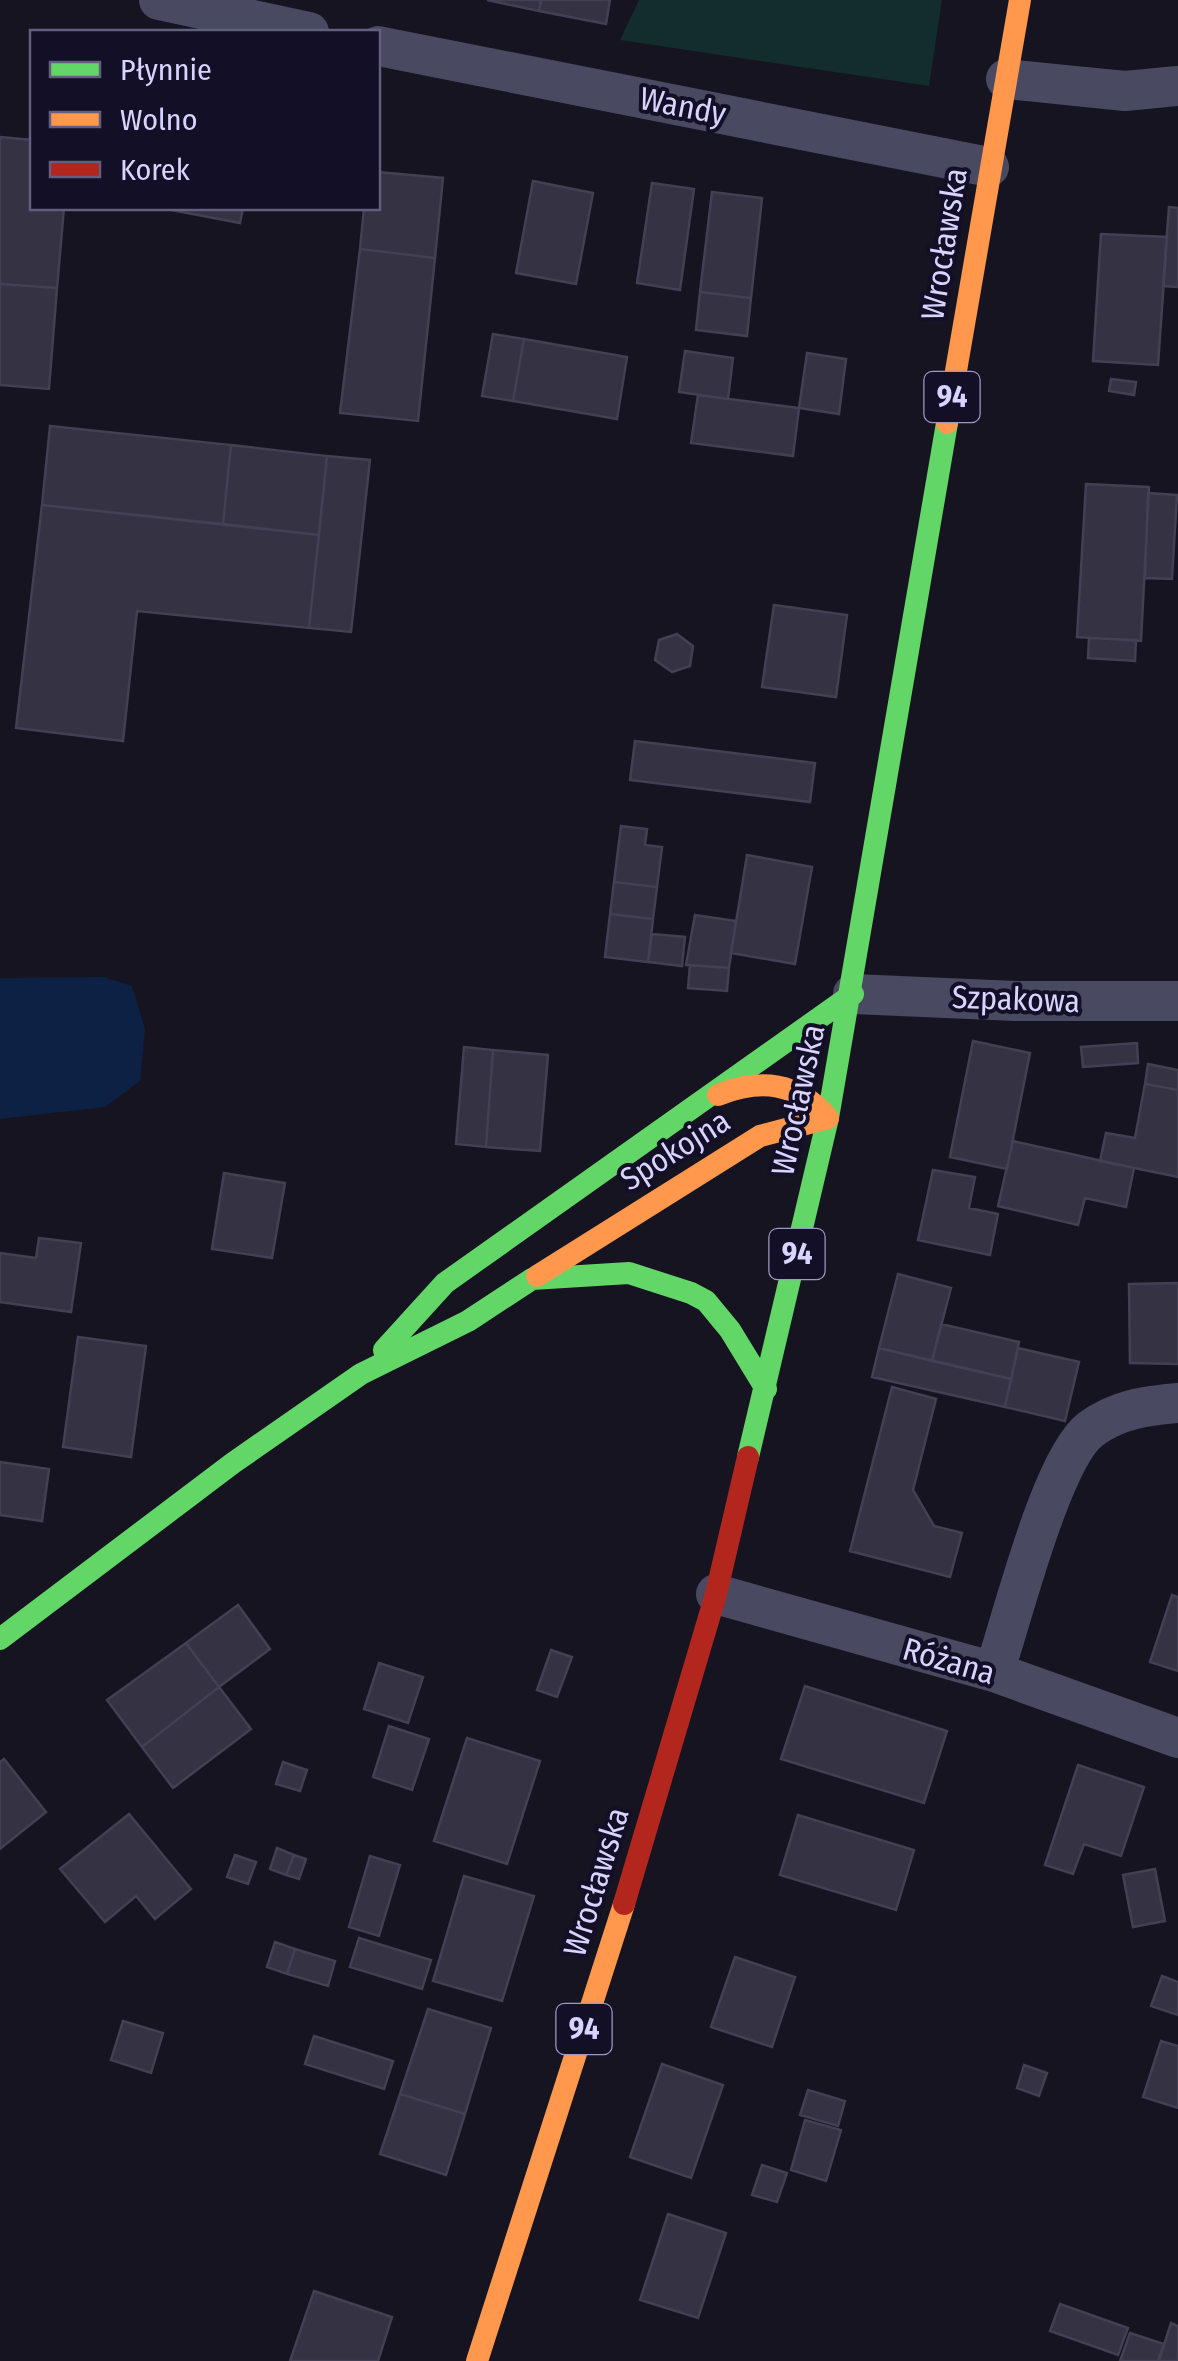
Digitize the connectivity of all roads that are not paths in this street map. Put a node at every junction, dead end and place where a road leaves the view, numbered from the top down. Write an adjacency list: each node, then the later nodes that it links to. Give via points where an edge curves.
1 (159, 0): 3 (street)
2 (1020, 0): 5 (main road, Wrocławska / 94)
3 (301, 30)
4 (380, 46): 7 (street, Wandy)
5 (1006, 79): 6 (street, via 1124,90); 7 (main road, Wrocławska / 94)
6 (1178, 86)
7 (989, 167): 8 (main road, Wrocławska / 94)
8 (853, 994): 9 (street, Szpakowa); 10 (main road, Spokojna); 11 (main road, Wrocławska / 94)
9 (1178, 1002)
10 (689, 1110): 11 (main road, Spokojna, via 729,1090 772,1082 813,1099); 13 (main road, Spokojna, via 445,1282)
11 (828, 1118): 12 (main road, Spokojna, via 760,1136); 14 (main road, Wrocławska / 94)
12 (532, 1279): 13 (main road, Spokojna); 14 (main road, Spokojna, via 629,1272 691,1293 730,1330)
13 (361, 1374): 17 (main road, Spokojna)
14 (766, 1390): 16 (main road, Wrocławska / 94)
15 (1178, 1403): 18 (street, via 1129,1408 1088,1431 1059,1476)
16 (716, 1594): 18 (street, Różana); 20 (main road, Wrocławska / 94)
17 (0, 1640)
18 (994, 1672): 19 (street, Różana)
19 (1178, 1738)
20 (477, 2361)

